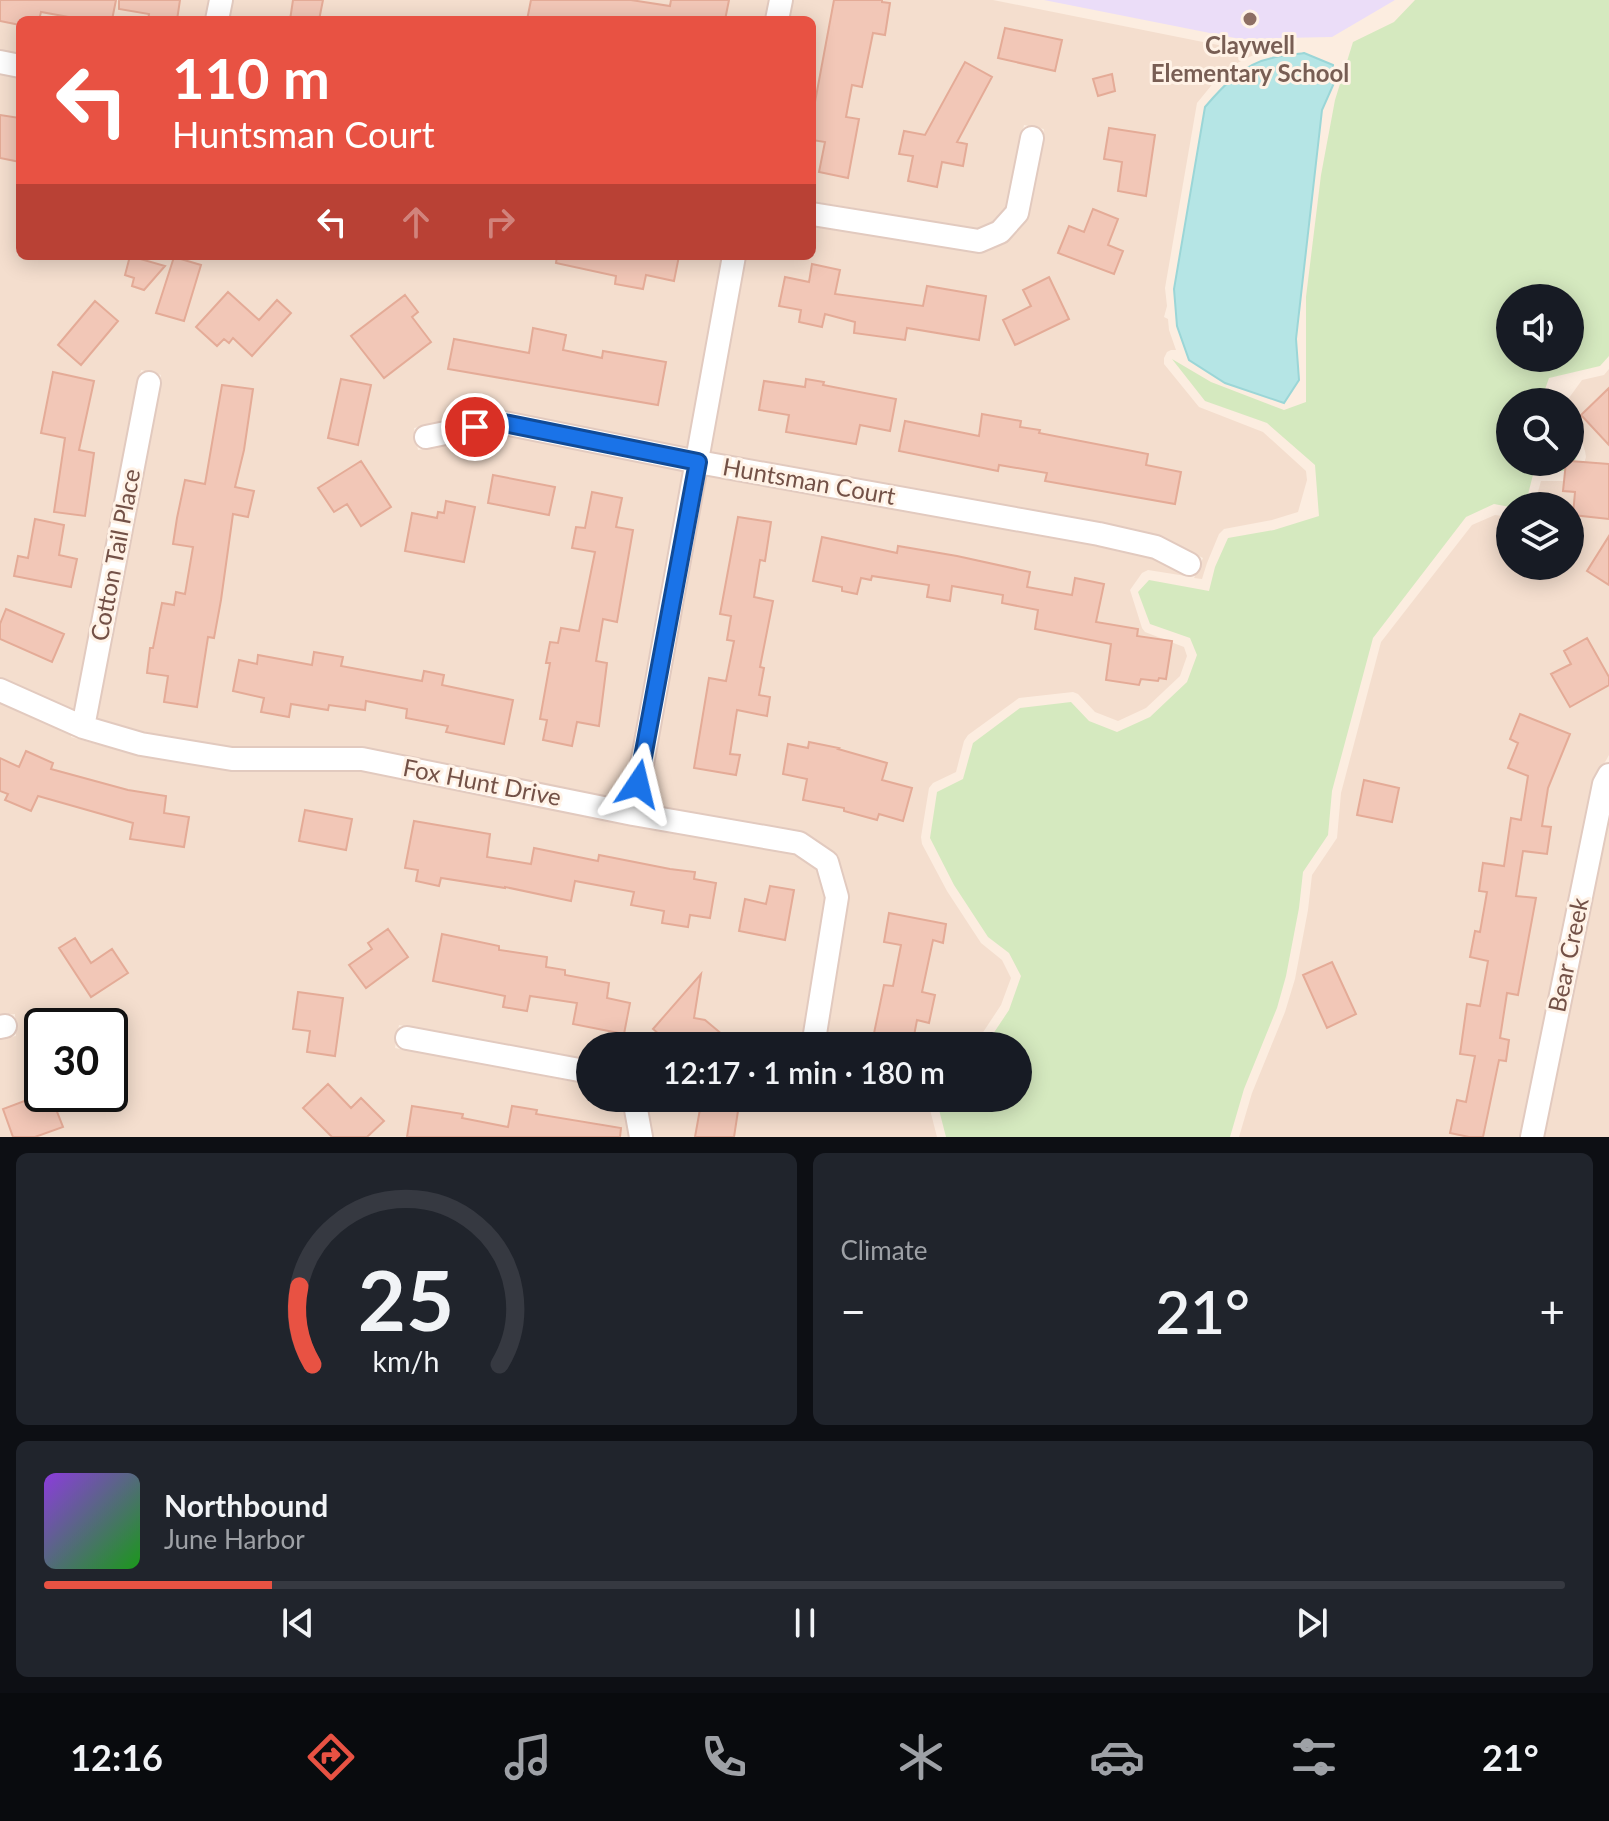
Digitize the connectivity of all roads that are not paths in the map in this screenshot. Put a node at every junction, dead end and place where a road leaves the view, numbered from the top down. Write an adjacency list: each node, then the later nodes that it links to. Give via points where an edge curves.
1 (1032, 138): 2 (street, via 1017,213 1000,232 979,241)
2 (816, 215)
3 (733, 260): 6 (street)
4 (149, 383): 9 (street, Cotton Tail Place)
5 (426, 437): 6 (street, Huntsman Court, via 499,422)
6 (698, 462): 7 (street, Huntsman Court, via 1099,534 1156,547); 11 (street)
7 (1189, 564)
8 (0, 690): 9 (street, Fox Hunt Drive)
9 (83, 727): 11 (street, Fox Hunt Drive, via 141,744 232,759 362,759)
10 (1609, 775): 17 (street, Bear Creek)
11 (633, 814): 12 (street, Fox Hunt Drive, via 799,843 827,862 837,897)
12 (815, 1032)
13 (407, 1038): 14 (street)
14 (576, 1069)
15 (636, 1112): 16 (street)
16 (641, 1137)
17 (1532, 1137)

